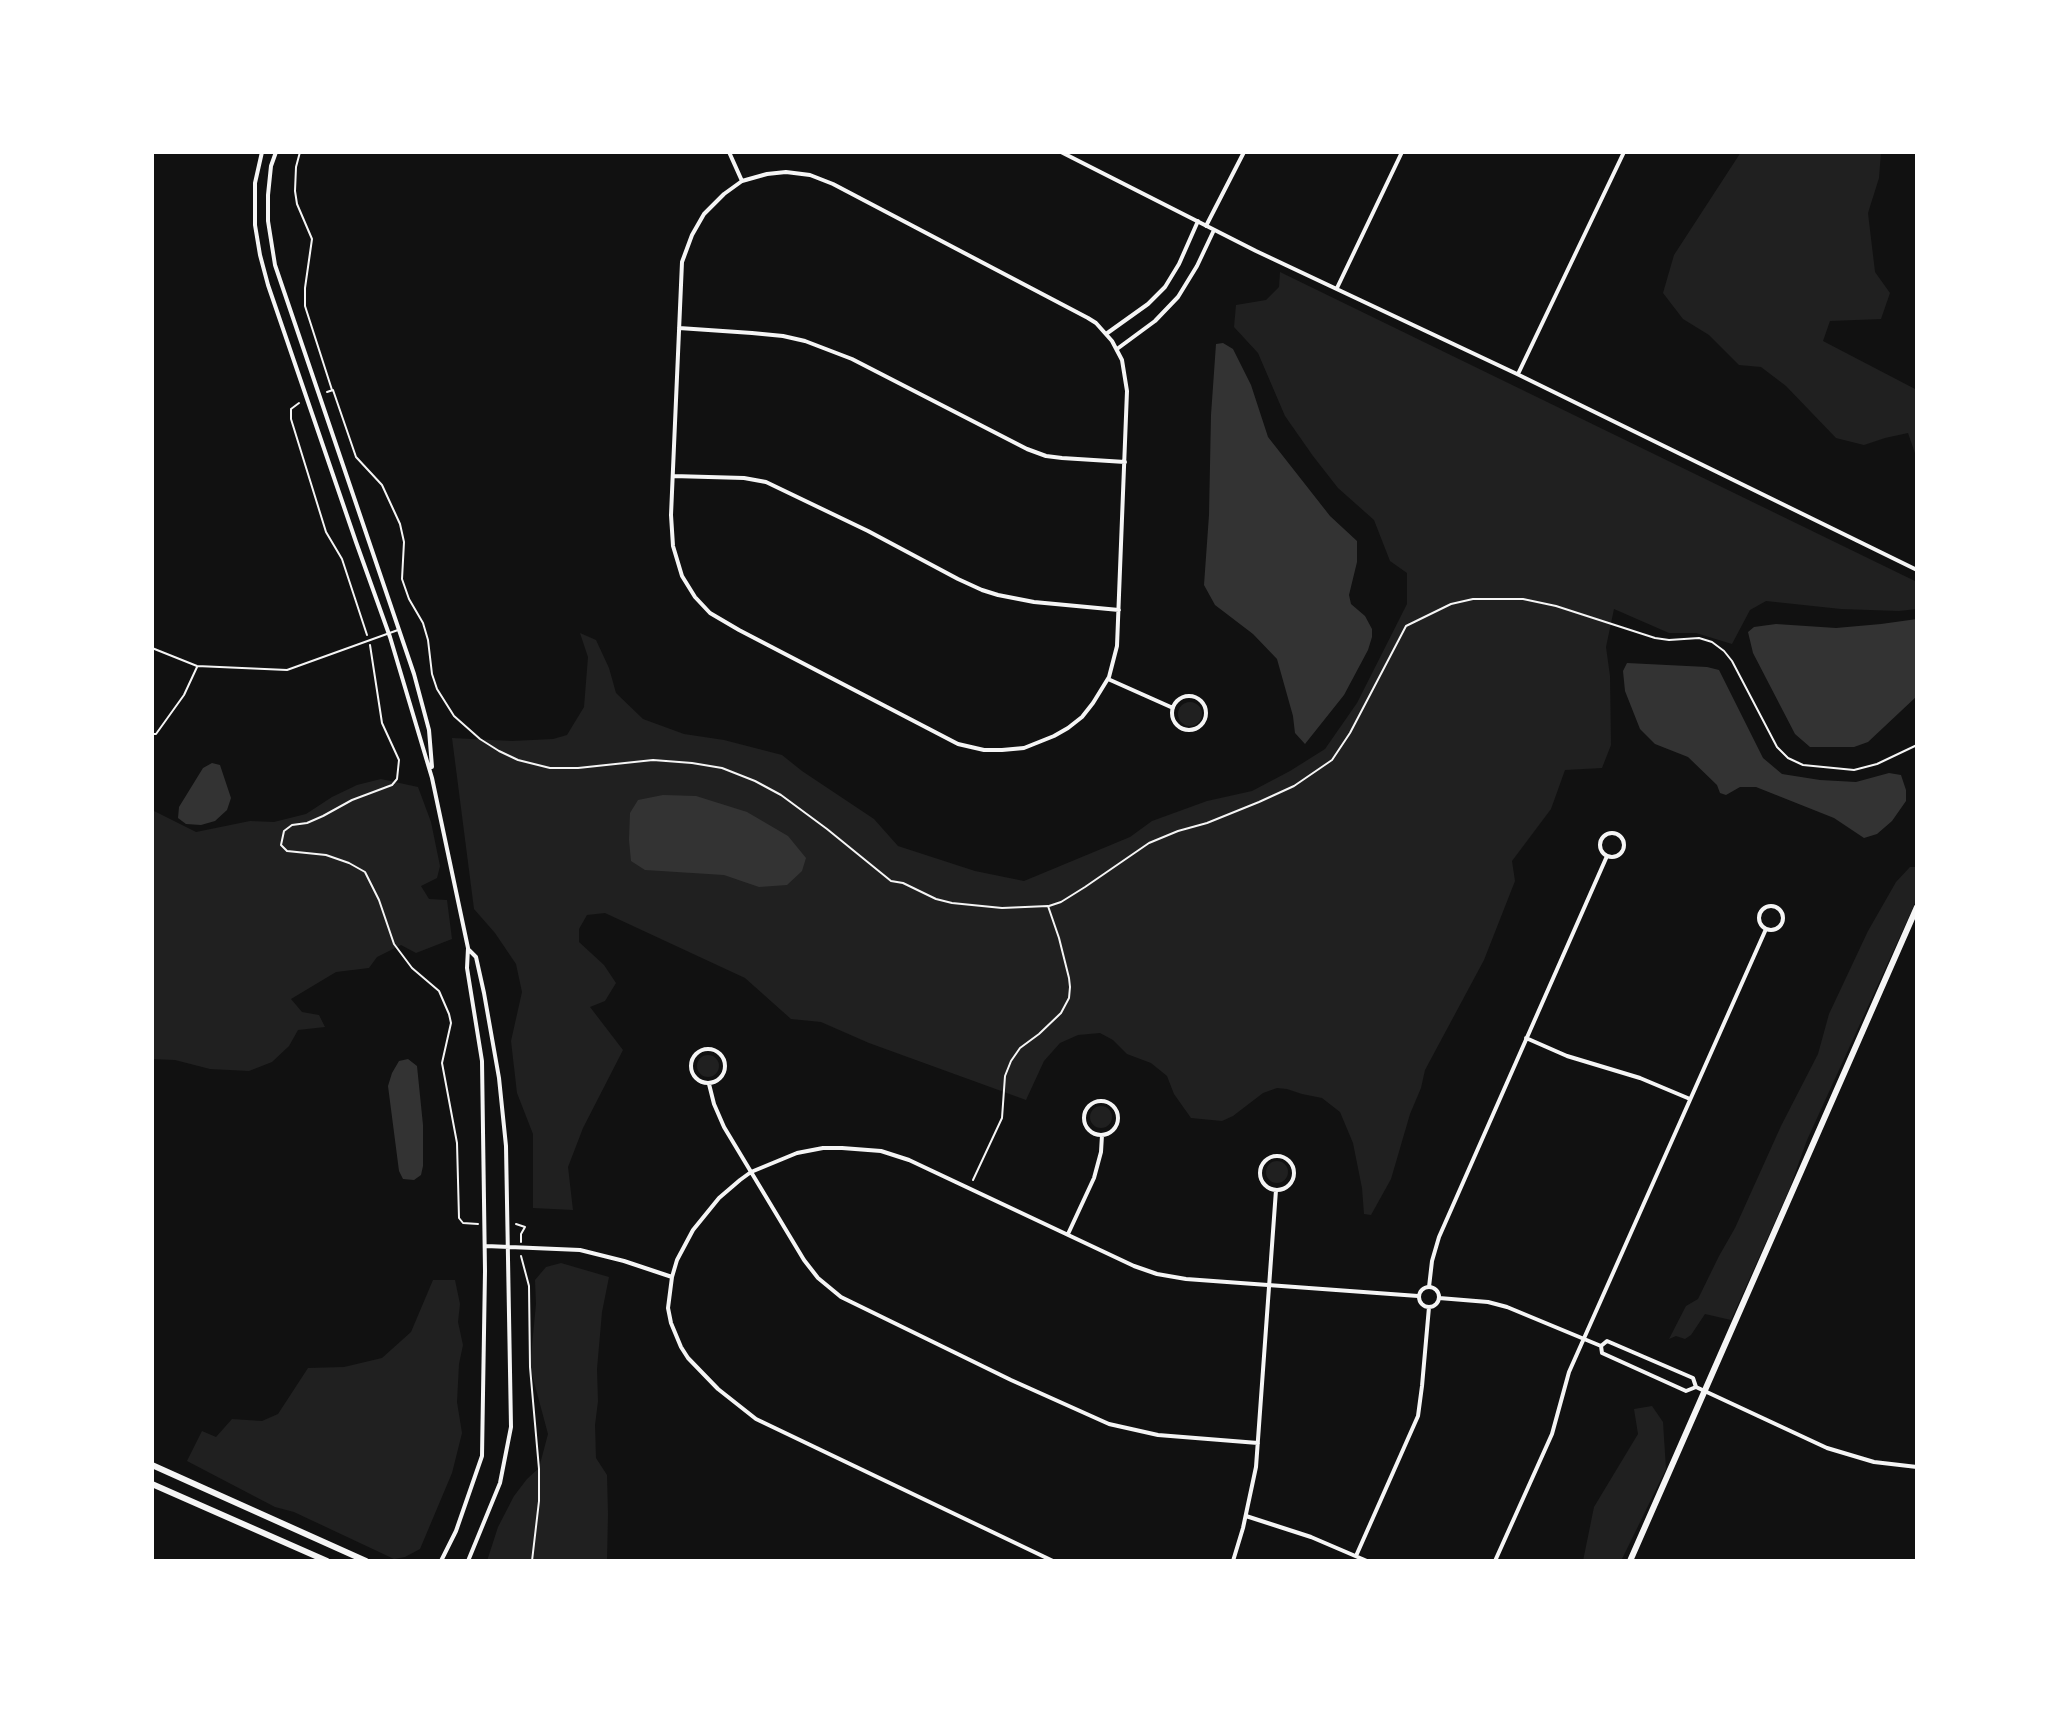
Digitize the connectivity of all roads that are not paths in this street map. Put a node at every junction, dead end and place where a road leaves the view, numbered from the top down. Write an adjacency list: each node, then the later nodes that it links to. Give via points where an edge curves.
1 (262, 152): 22 (street, via 255,183 260,255)
2 (276, 152): 21 (street, via 268,195 275,265)
3 (729, 152): 8 (street)
4 (1061, 152): 9 (street)
5 (1244, 152): 10 (street)
6 (1402, 152): 12 (street)
7 (1624, 152): 16 (street)
8 (742, 181): 13 (street, via 704,214 692,235 682,262); 14 (street, via 786,172 820,178 1065,305)
9 (1198, 221): 10 (street); 14 (street, via 1165,287)
10 (1206, 226): 11 (street)
11 (1214, 230): 12 (street); 15 (street, via 1178,297)
12 (1337, 288): 16 (street)
13 (679, 328): 17 (street, via 805,341 852,359 1027,449 1062,458); 18 (street)
14 (1106, 334): 15 (street)
15 (1117, 349): 17 (street, via 1127,391)
16 (1517, 374): 19 (street)
17 (1125, 462): 20 (street)
18 (673, 476): 20 (street, via 766,482 982,590 1034,602); 25 (street, via 673,546 682,576 710,613 958,744 1002,750 1054,736 1082,717)
19 (1917, 570)
20 (1119, 610): 25 (street)
21 (399, 629): 22 (lane); 28 (street, via 429,730)
22 (389, 634): 24 (lane, via 287,670); 28 (street)
23 (152, 648): 24 (lane)
24 (197, 666): 27 (lane, via 184,695)
25 (1108, 679): 26 (street)
26 (1173, 708): 26 (street, via 1174,722 1184,730 1205,722 1205,704 1196,697 1185,696)
27 (152, 734)
28 (432, 778): 32 (street)
29 (1607, 856): 29 (street, via 1624,850 1617,834 1601,842); 33 (street)
30 (1917, 907): 51 (main road)
31 (1766, 929): 31 (street, via 1776,929 1782,922 1777,907 1760,912); 35 (street)
32 (468, 948): 40 (street, via 482,1061); 41 (street, via 476,957 499,1078)
33 (1526, 1038): 35 (street); 44 (street, via 1439,1237)
34 (709, 1084): 34 (street, via 723,1075 725,1064 720,1054 704,1049 690,1066 698,1081); 37 (street, via 724,1127)
35 (1690, 1099): 48 (street)
36 (1102, 1135): 36 (street, via 1113,1131 1119,1116 1114,1106 1098,1101 1084,1118 1092,1132); 39 (street, via 1094,1178)
37 (751, 1172): 39 (street, via 823,1148 895,1155); 42 (street, via 706,1212 683,1247); 52 (street, via 809,1267 847,1301 1109,1424 1158,1435)
38 (1276, 1190): 38 (street, via 1287,1188 1295,1173 1288,1158 1277,1155 1262,1164 1260,1175 1265,1186); 43 (street)
39 (1068, 1234): 43 (street, via 1157,1274)
40 (485, 1246): 41 (street); 60 (street, via 482,1456)
41 (507, 1247): 42 (street, via 580,1250); 61 (street, via 511,1427 500,1483)
42 (672, 1277): 62 (street, via 668,1308 681,1347 700,1372 743,1409)
43 (1269, 1285): 45 (street); 52 (street)
44 (1429, 1287): 45 (street); 46 (street)
45 (1418, 1296): 47 (street)
46 (1439, 1298): 47 (street); 48 (street, via 1507,1307)
47 (1429, 1307): 57 (street, via 1418,1416)
48 (1584, 1339): 49 (street); 65 (street, via 1552,1434)
49 (1601, 1346): 50 (street, via 1602,1353 1686,1391); 50 (street, via 1607,1341 1693,1378)
50 (1696, 1387): 51 (street)
51 (1705, 1392): 54 (street, via 1827,1448); 66 (main road)
52 (1258, 1443): 56 (street)
53 (152, 1465): 59 (main road)
54 (1917, 1467)
55 (152, 1484): 58 (main road)
56 (1246, 1516): 57 (street); 63 (street)
57 (1356, 1556): 64 (street)
58 (327, 1561)
59 (366, 1561)
60 (441, 1561)
61 (468, 1561)
62 (1053, 1561)
63 (1233, 1561)
64 (1367, 1561)
65 (1495, 1561)
66 (1630, 1561)

